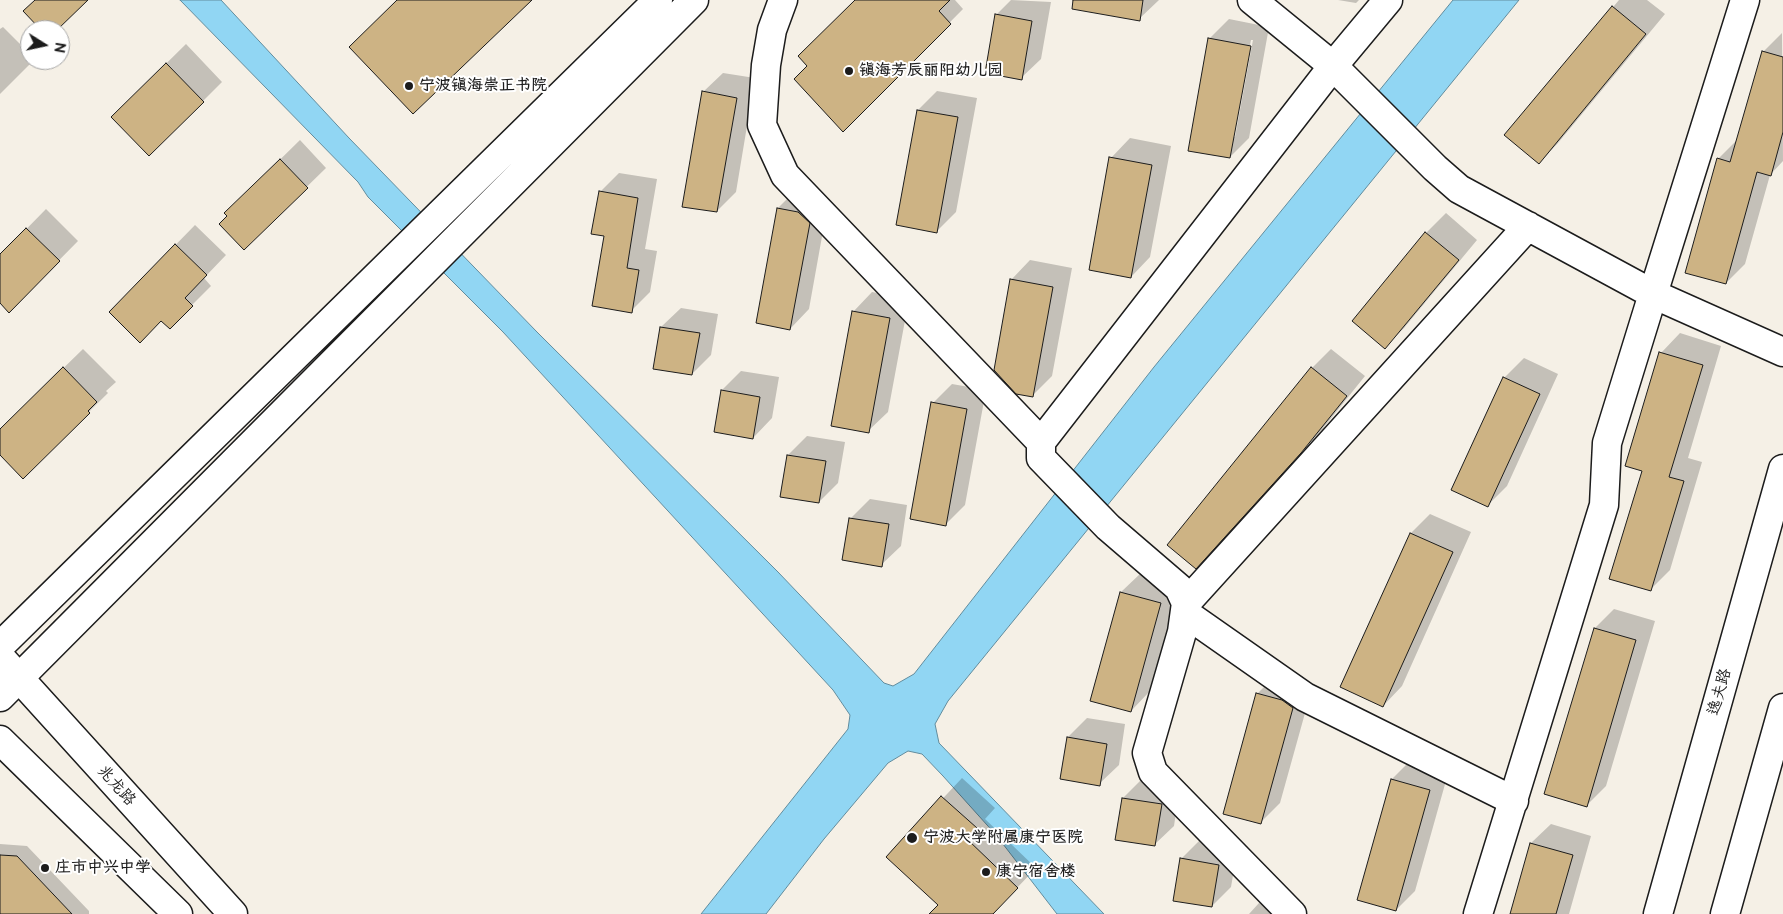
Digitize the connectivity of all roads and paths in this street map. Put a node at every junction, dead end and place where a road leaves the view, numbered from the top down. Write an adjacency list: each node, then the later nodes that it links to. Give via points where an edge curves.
1 (658, 0): 9 (street, via 435,220)
2 (694, 0): 9 (street, via 455,240)
3 (783, 0): 12 (street, via 772,30 762,125 785,175)
4 (1252, 0): 7 (street)
5 (1388, 0): 7 (street)
6 (1745, 0): 10 (street)
7 (1333, 66): 8 (street, via 1460,189); 12 (street)
8 (1528, 226): 10 (street); 14 (street)
9 (419, 255): 15 (street); 17 (street)
10 (1653, 294): 11 (street); 20 (street, via 1607,443 1604,505)
11 (1783, 352)
12 (1041, 442): 14 (street, via 1041,458 1108,527 1179,588)
13 (1783, 469): 25 (street, 逸夫路)
14 (1185, 608): 20 (street, via 1305,697); 23 (street, via 1182,632 1147,753 1152,772)
15 (0, 646)
16 (0, 657): 17 (street, 兆龙路)
17 (9, 687): 22 (street, 兆龙路)
18 (1783, 708): 26 (street)
19 (0, 740): 21 (street)
20 (1514, 801): 24 (street)
21 (178, 914)
22 (233, 914)
23 (1292, 914)
24 (1478, 914)
25 (1658, 914)
26 (1725, 914)

